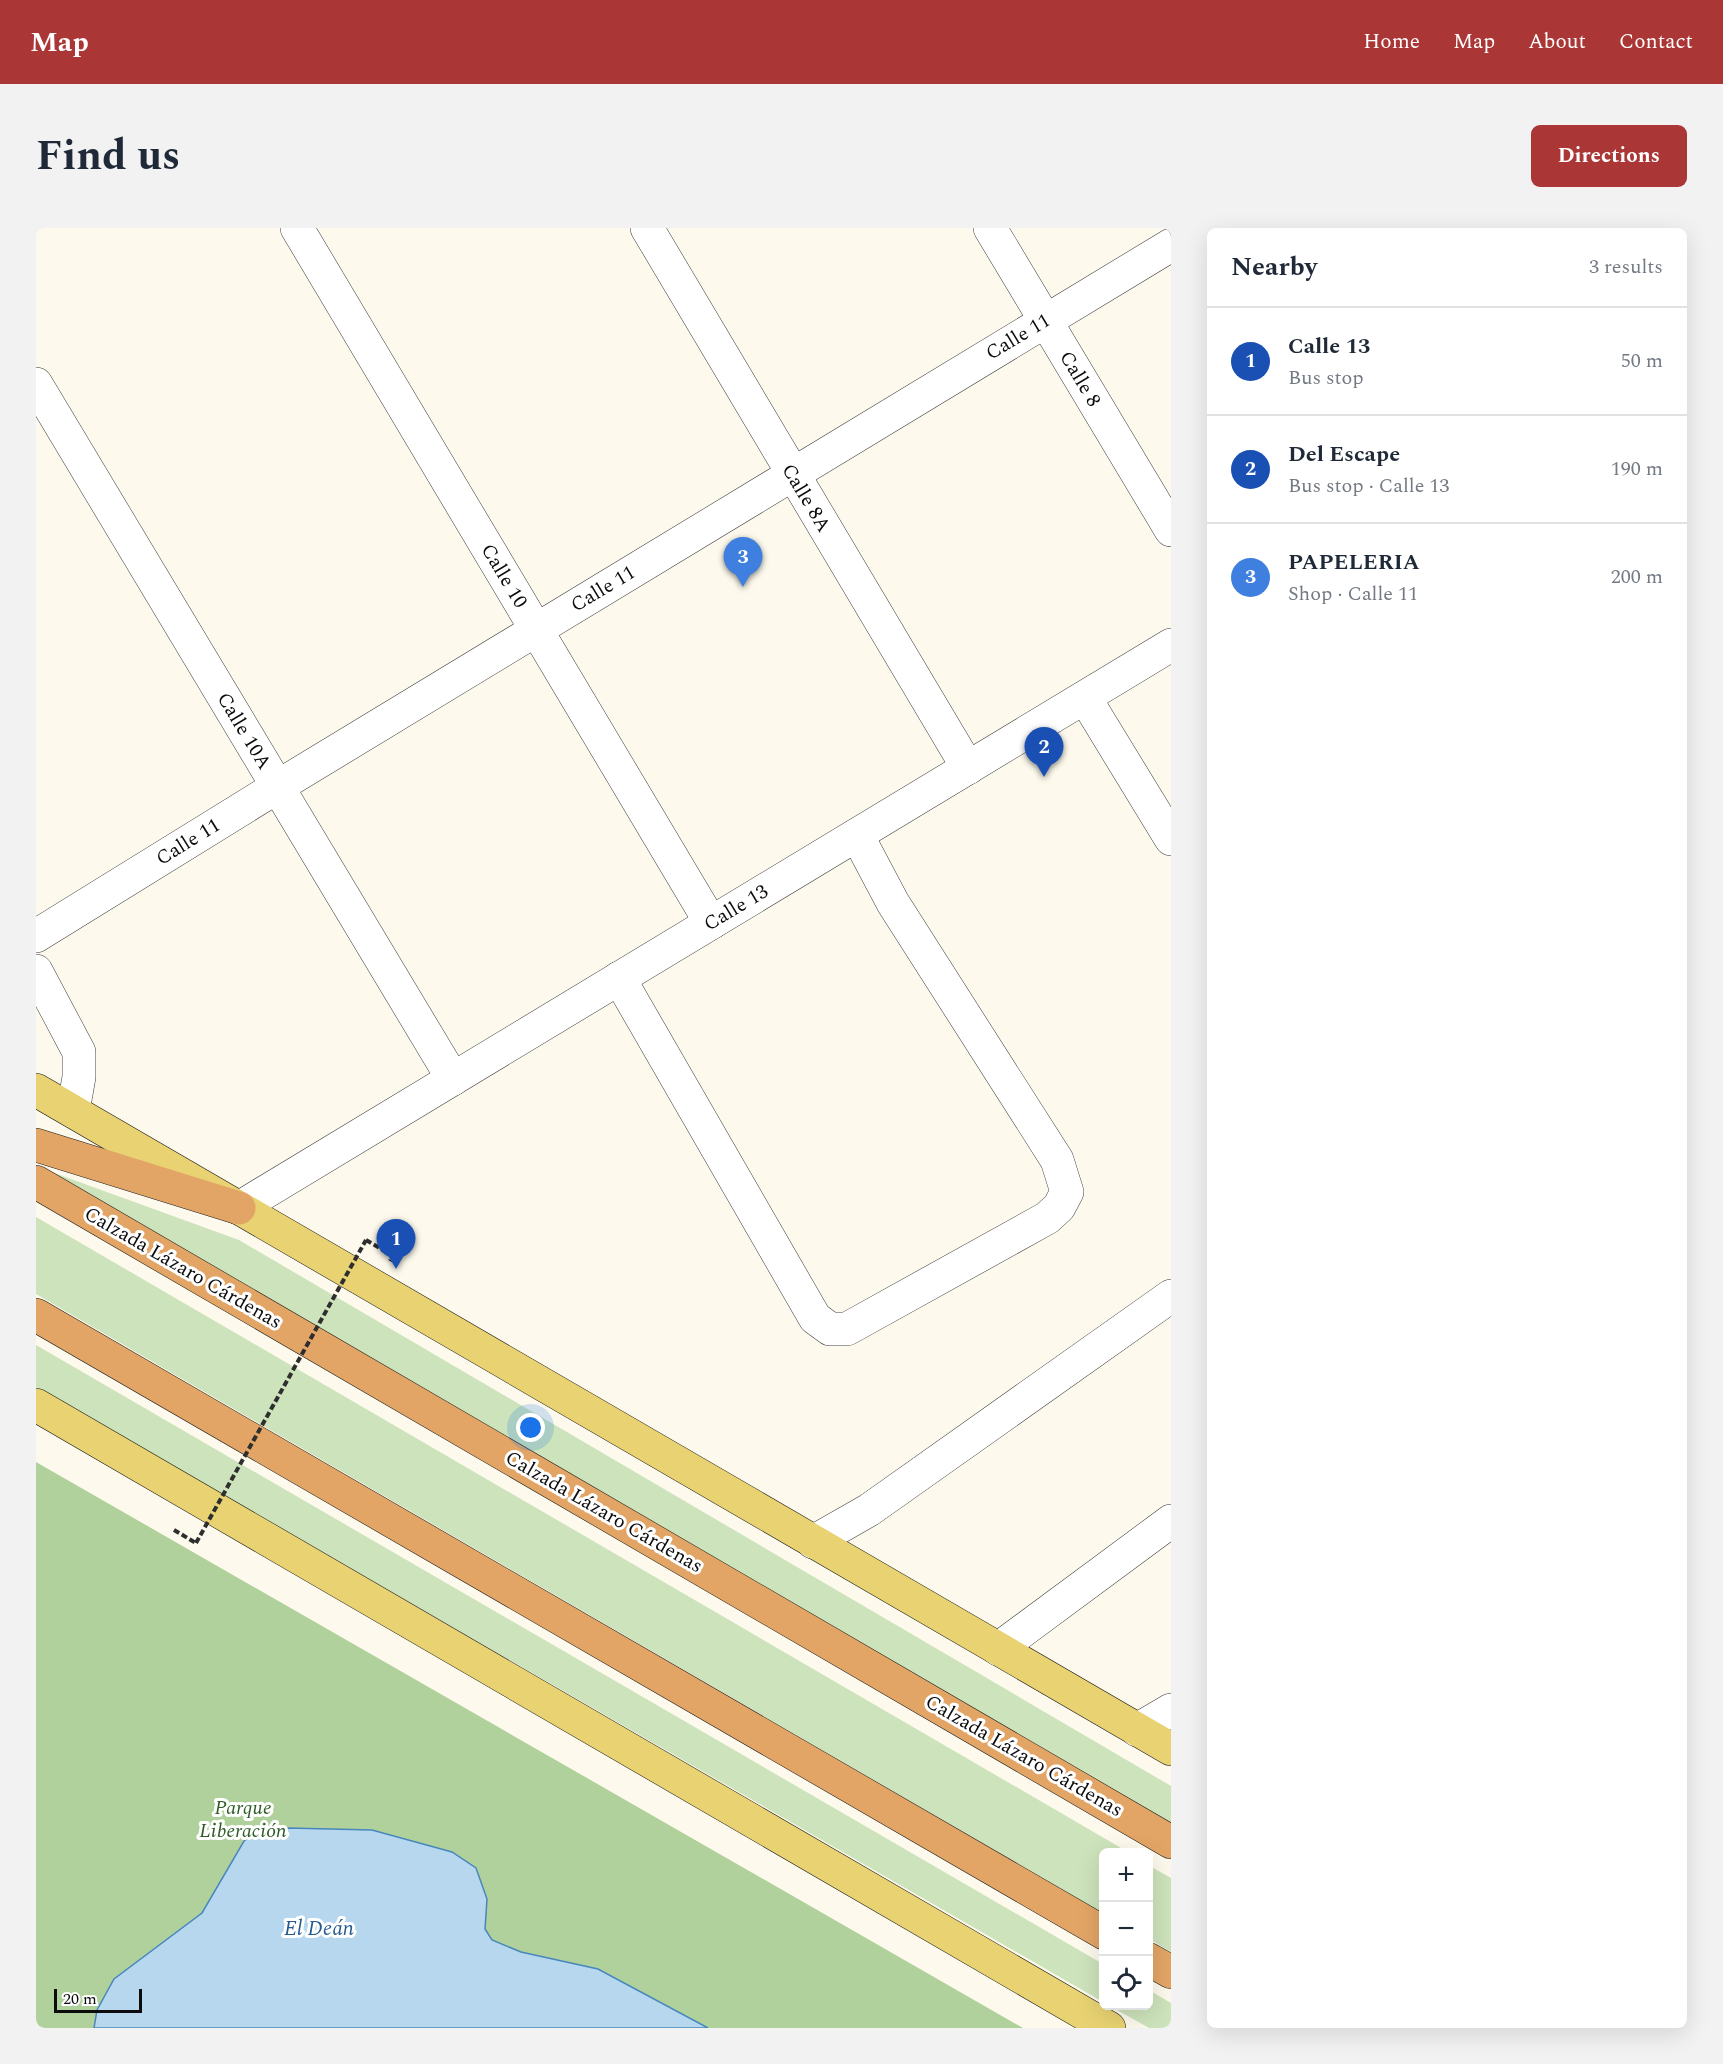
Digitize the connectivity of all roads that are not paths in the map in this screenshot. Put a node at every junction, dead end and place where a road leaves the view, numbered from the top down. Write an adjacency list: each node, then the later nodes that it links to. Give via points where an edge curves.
1 (297, 228): 9 (street, Calle 10)
2 (647, 228): 7 (street, Calle 8A)
3 (990, 228): 5 (street, Calle 8)
4 (1171, 245): 5 (street, Calle 11)
5 (1045, 321): 7 (street, Calle 11); 8 (street, Calle 8)
6 (36, 384): 13 (street, Calle 10A)
7 (792, 474): 9 (street, Calle 11); 12 (street, Calle 8A)
8 (1171, 530)
9 (536, 630): 13 (street, Calle 11); 16 (street, Calle 10)
10 (1171, 645): 11 (street, Calle 13)
11 (1085, 698): 12 (street, Calle 13); 15 (street)
12 (968, 768): 14 (street, Calle 13)
13 (278, 787): 17 (street, Calle 11); 20 (street, Calle 10A)
14 (857, 835): 16 (street, Calle 13); 19 (street, via 893,903 1057,1160 1067,1192 1047,1218 847,1329 830,1329 814,1318)
15 (1171, 839)
16 (711, 923): 19 (street, Calle 13)
17 (36, 936)
18 (36, 971): 22 (street, via 79,1052 80,1077)
19 (619, 978): 20 (street, Calle 13)
20 (453, 1079): 25 (street, Calle 13)
21 (36, 1090): 22 (main road)
22 (72, 1111): 25 (main road)
23 (36, 1145): 25 (highway)
24 (36, 1182): 35 (highway, Calzada Lázaro Cárdenas)
25 (239, 1208): 30 (main road)
26 (1171, 1296): 30 (street, via 869,1510)
27 (36, 1315): 36 (highway)
28 (36, 1405): 39 (main road)
29 (1171, 1521): 31 (street)
30 (813, 1542): 31 (main road)
31 (998, 1649): 33 (main road)
32 (1171, 1710): 33 (street)
33 (1137, 1730): 34 (main road)
34 (1171, 1749)
35 (1171, 1842)
36 (1099, 1930)
37 (1153, 1961): 38 (highway)
38 (1171, 1972)
39 (1109, 2028)

